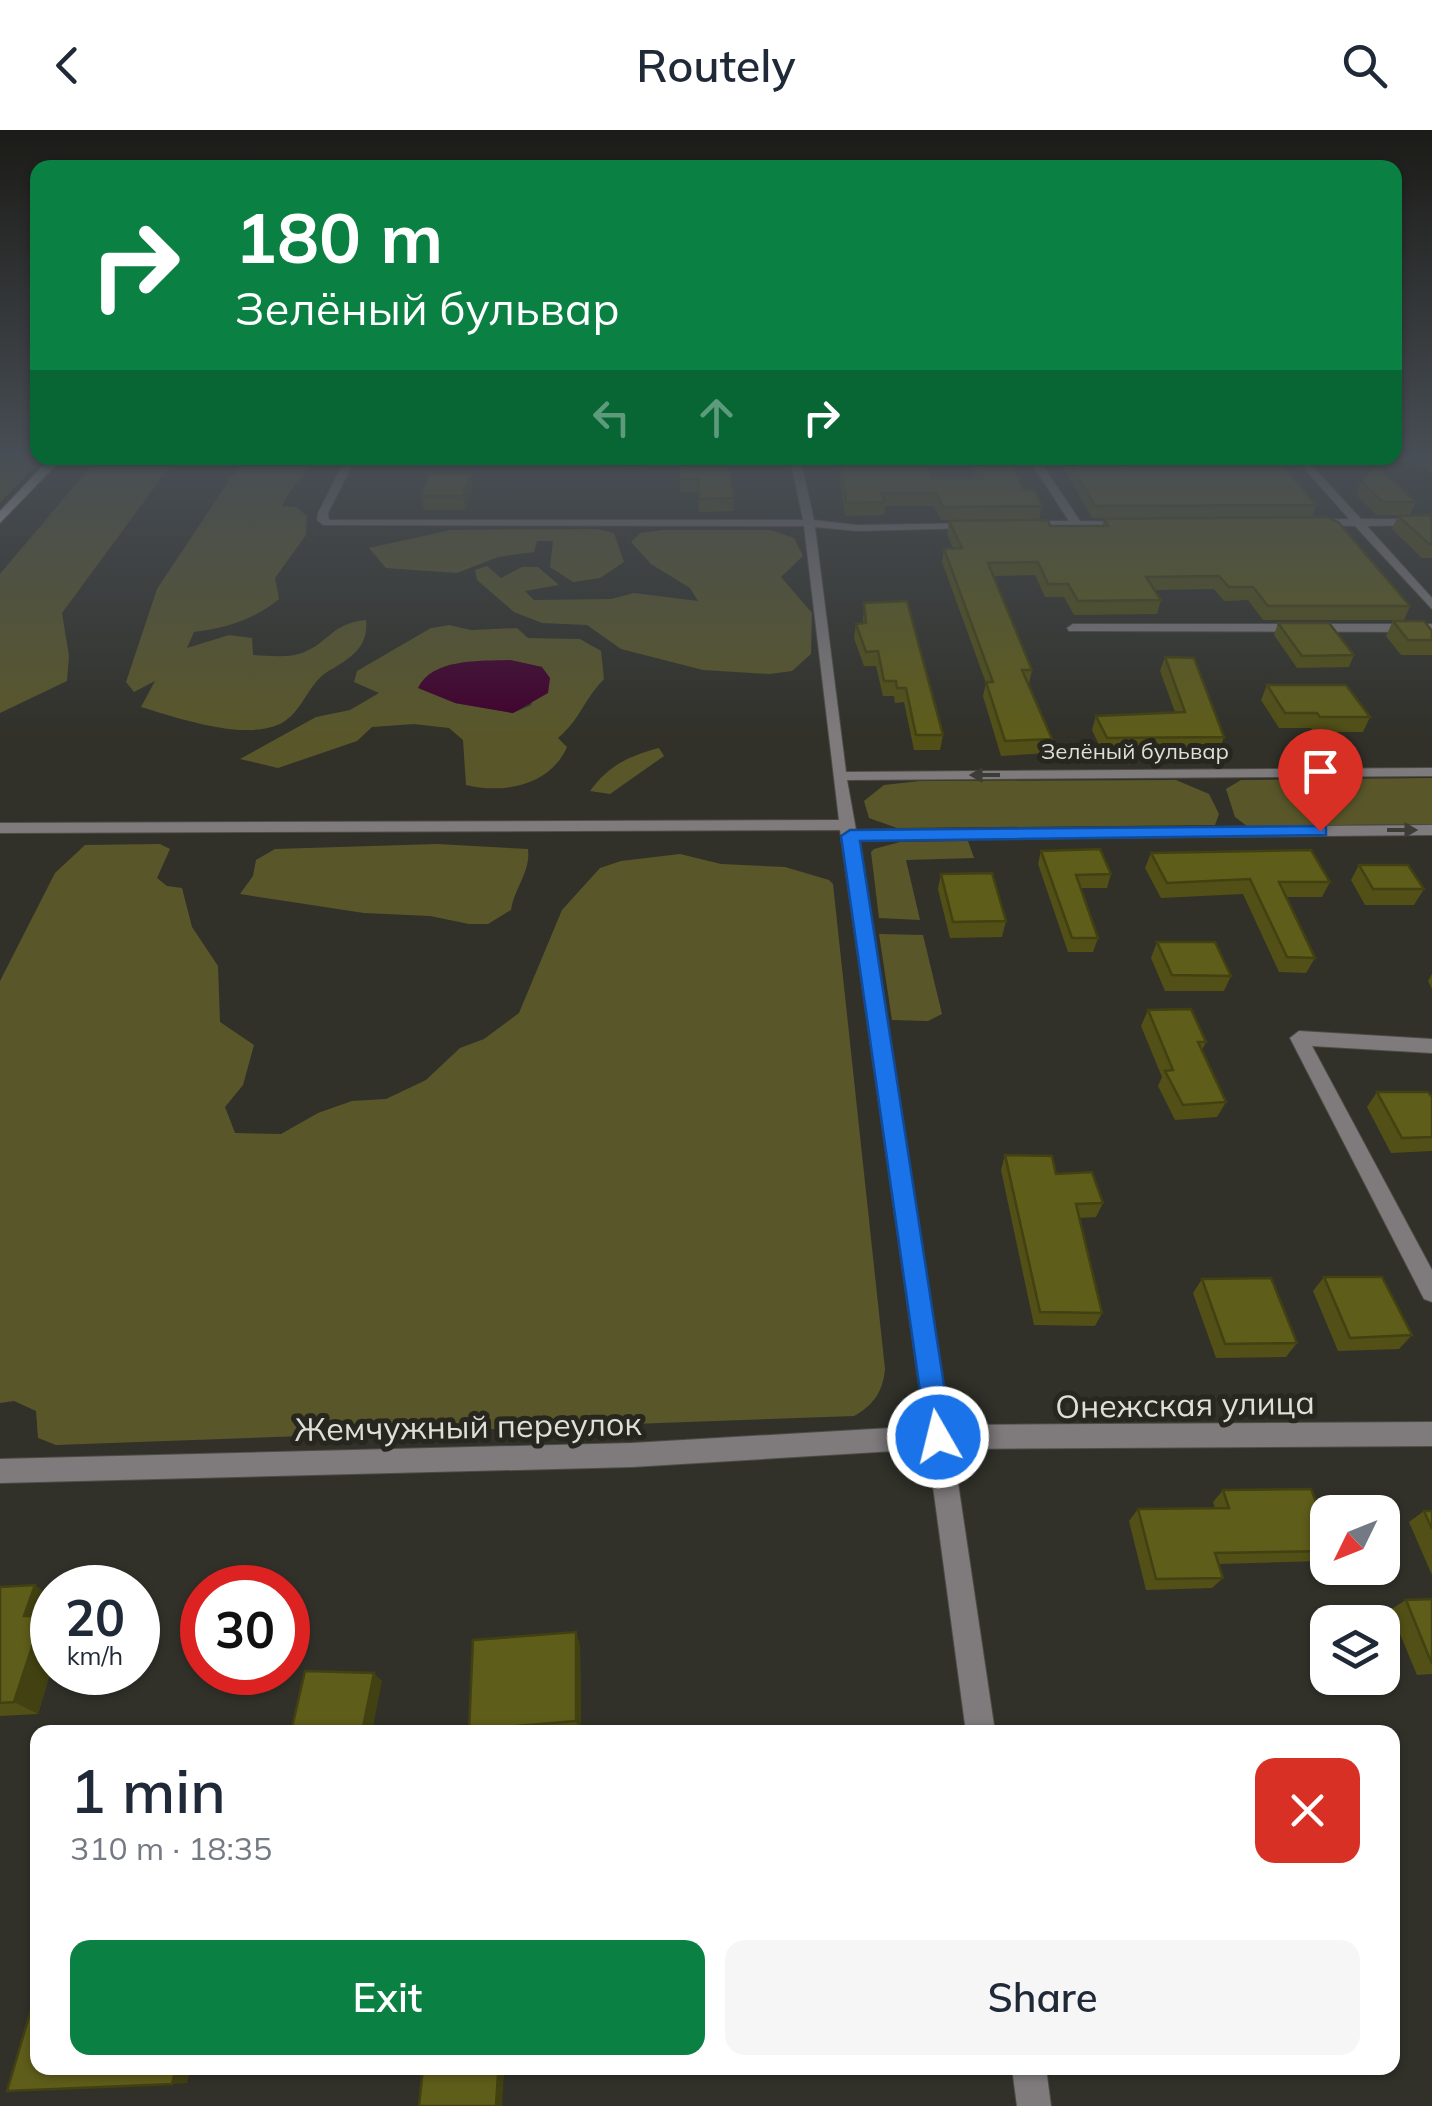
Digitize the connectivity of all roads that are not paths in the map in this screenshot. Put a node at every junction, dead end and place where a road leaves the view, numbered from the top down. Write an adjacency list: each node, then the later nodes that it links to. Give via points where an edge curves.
1 (812, 550): 7 (street)
2 (1382, 550): 3 (street)
3 (1432, 605)
4 (1073, 628): 5 (street)
5 (1432, 628)
6 (1432, 772): 7 (street, Зелёный бульвар, one-way to 7)
7 (838, 776): 9 (street)
8 (0, 828): 9 (street)
9 (849, 830): 10 (street, one-way to 10); 14 (street)
10 (1432, 830)
11 (1432, 1046): 12 (street, via 1299,1038)
12 (1432, 1292)
13 (1432, 1434): 14 (street, Онежская улица)
14 (938, 1437): 15 (street, Жемчужный переулок, via 632,1455); 16 (street)
15 (0, 1471)
16 (980, 1725)
17 (1030, 2075): 18 (street)
18 (1034, 2106)

